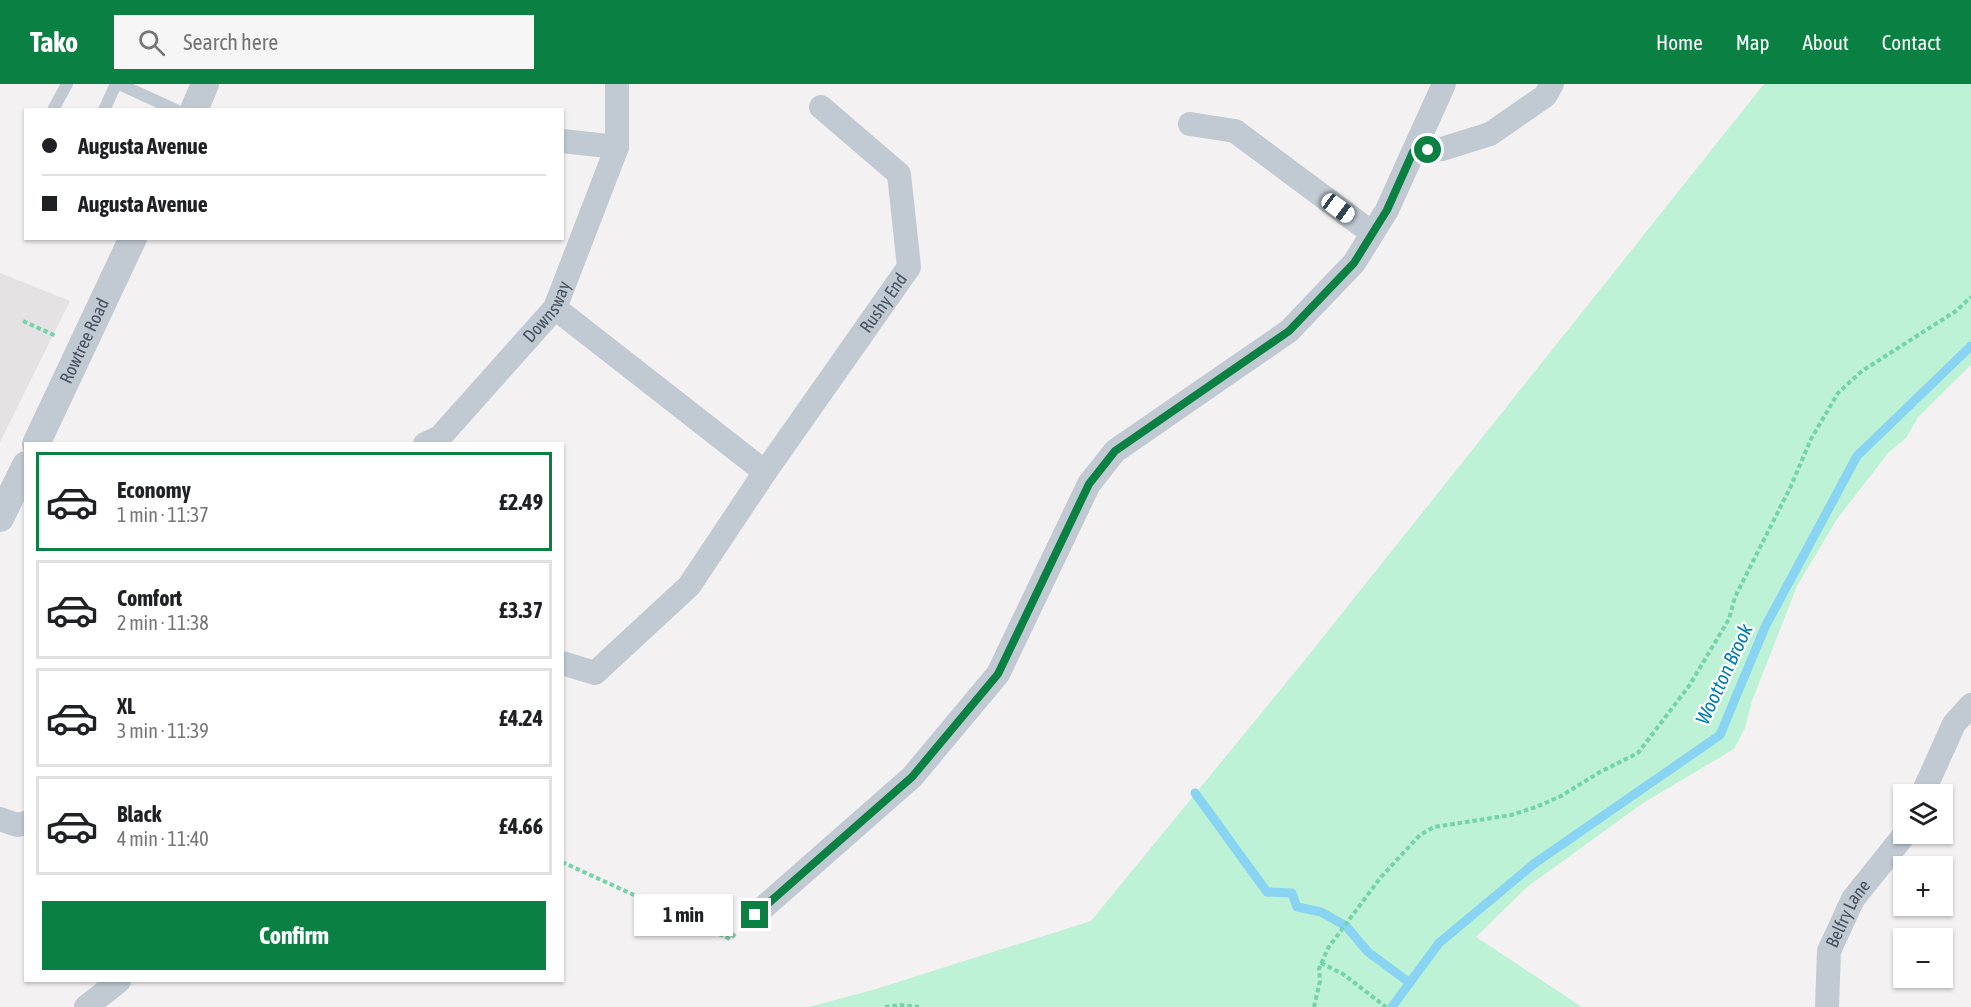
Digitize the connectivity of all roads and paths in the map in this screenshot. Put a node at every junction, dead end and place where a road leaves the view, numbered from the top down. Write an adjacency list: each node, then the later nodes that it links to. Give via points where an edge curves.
1 (67, 84): 8 (lane)
2 (118, 84): 9 (lane); 10 (lane)
3 (205, 84): 11 (street)
4 (617, 84): 14 (street, Downsway)
5 (1444, 84): 15 (street)
6 (1552, 84): 15 (street, via 1545,96 1490,134)
7 (821, 107): 25 (street, Rushy End, via 899,174 909,267)
8 (54, 108)
9 (105, 108)
10 (172, 108)
11 (195, 108)
12 (1190, 123): 16 (street, via 1235,131)
13 (564, 141): 14 (street)
14 (617, 147): 19 (street, Downsway)
15 (1413, 152): 16 (street)
16 (1372, 233): 34 (street, via 1354,263 1289,331 1115,451 1089,484 998,674 912,777)
17 (132, 240): 21 (street, Rowtree Road)
18 (1971, 297): 35 (path, via 1956,311 1862,371 1838,393 1811,439 1735,597 1729,619 1689,686 1638,753 1536,807 1511,815 1434,827 1420,835 1381,877)
19 (555, 308): 23 (street, Downsway, via 440,437); 25 (street)
20 (23, 321): 21 (path)
21 (81, 348): 22 (street, Rowtree Road)
22 (37, 442)
23 (429, 442)
24 (24, 469): 26 (street)
25 (765, 472): 27 (street, Rushy End, via 689,586 595,673)
26 (0, 518)
27 (564, 664)
28 (1971, 705): 29 (street, via 1954,724)
29 (1927, 784)
30 (0, 819): 31 (street)
31 (24, 823)
32 (1897, 844): 42 (street, Belfry Lane, via 1853,899 1828,951)
33 (564, 863): 34 (path, via 730,939)
34 (755, 915)
35 (1321, 963): 40 (path); 41 (path, via 1343,974)
36 (118, 982): 37 (street)
37 (86, 1007)
38 (885, 1007): 39 (path)
39 (919, 1007)
40 (1314, 1007)
41 (1386, 1007)
42 (1827, 1007)

